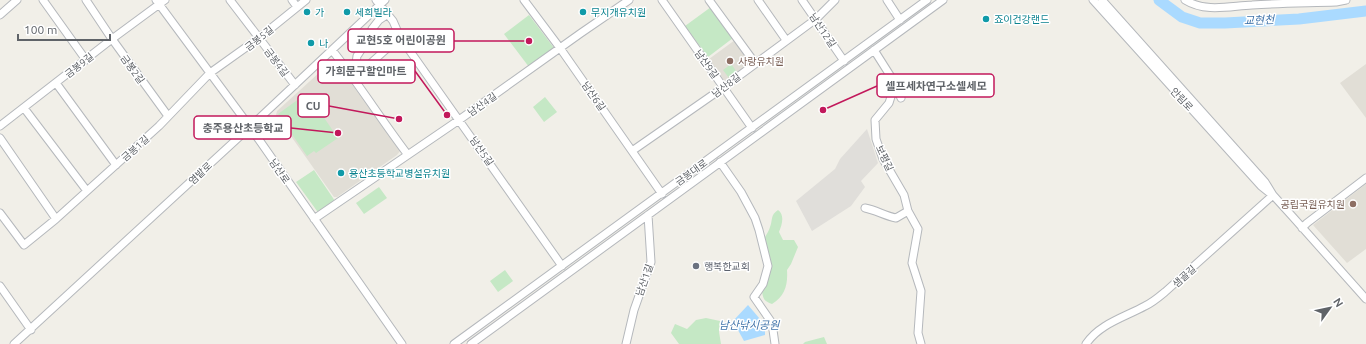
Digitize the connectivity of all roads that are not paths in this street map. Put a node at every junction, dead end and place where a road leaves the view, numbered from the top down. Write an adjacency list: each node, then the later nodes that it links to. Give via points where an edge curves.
1 (17, 0): 24 (street)
2 (44, 0): 35 (street)
3 (86, 0): 30 (street, 금봉2길)
4 (230, 0): 29 (street, 금봉4길)
5 (292, 0): 23 (street)
6 (306, 0): 23 (street, 금봉5길)
7 (524, 0): 32 (street, 남산6길)
8 (629, 0): 32 (street, 남산4길)
9 (662, 0): 43 (street, 남산9길)
10 (709, 0): 37 (street)
11 (758, 0): 31 (street)
12 (802, 0): 26 (street, 남산12길)
13 (835, 0): 26 (street, 남산8길)
14 (887, 0): 27 (street)
15 (927, 0): 27 (street, 금봉대로)
16 (943, 0): 34 (street, 금봉대로)
17 (1093, 0): 59 (street, 안림로, via 1261,186)
18 (1102, 0): 59 (street, 안림로, via 1265,182)
19 (1185, 0): 20 (street, via 1191,4 1214,8)
20 (1346, 0)
21 (160, 1): 30 (street, 금봉9길); 38 (street, 남산로)
22 (380, 2): 25 (street, 남산5길); 33 (street, 염밭로)
23 (297, 7): 29 (street, 금봉5길)
24 (0, 14)
25 (388, 14): 28 (street, 남산5길); 39 (street, via 372,29 357,56)
26 (816, 19): 31 (street, 남산8길); 36 (street, 남산12길)
27 (900, 20): 36 (street, 금봉대로)
28 (400, 37): 39 (street); 47 (street, 남산5길)
29 (259, 38): 38 (street, 금봉5길); 42 (street, 금봉4길)
30 (112, 39): 35 (street, 금봉9길); 46 (street, 금봉2길)
31 (786, 40): 37 (street, 남산8길)
32 (560, 48): 47 (street, 남산4길); 52 (street, 남산6길)
33 (332, 50): 39 (street); 42 (street, 염밭로)
34 (874, 50): 41 (street); 54 (street, 금봉대로)
35 (86, 60): 40 (street, 금봉9길)
36 (844, 61): 50 (street, 금봉대로)
37 (755, 63): 43 (street, 남산8길)
38 (210, 73): 46 (street, 금봉1길); 49 (street, 남산로)
39 (354, 78): 53 (street)
40 (56, 83): 45 (street, 금봉9길); 55 (street)
41 (895, 84): 44 (street); 61 (street, 보평길, via 889,103 875,120 876,139 883,159 904,195)
42 (295, 85): 49 (street, 염밭로)
43 (724, 87): 50 (street, 남산9길); 52 (street, 남산8길)
44 (901, 98)
45 (24, 108): 48 (street, 금봉9길); 57 (street)
46 (168, 116): 55 (street, 금봉1길)
47 (460, 120): 53 (street, 남산4길); 67 (street, 남산5길)
48 (0, 126)
49 (250, 127): 65 (street, 남산로); 70 (street, 염밭로)
50 (752, 128): 58 (street, 금봉대로)
51 (0, 138): 64 (street)
52 (632, 152): 58 (street, 남산6길)
53 (408, 156): 65 (street, 남산4길)
54 (720, 162): 63 (street, 금봉대로); 76 (street, via 741,192 759,230 768,266 763,284 754,297 772,323)
55 (116, 165): 57 (street, 금봉1길)
56 (1366, 178): 66 (street)
57 (87, 191): 64 (street, 금봉1길)
58 (662, 194): 67 (street, 금봉대로)
59 (1273, 195): 66 (street, 안림로); 78 (street, 샘골길, via 1165,292 1146,306 1099,330)
60 (865, 208): 61 (street, via 896,218)
61 (908, 211): 77 (street, 보평길, via 918,229 912,263 921,291 918,332)
62 (0, 213): 64 (street, 금봉1길, via 24,245)
63 (648, 215): 74 (street, 금봉대로); 75 (street, 남산1길, via 651,262 634,310)
64 (56, 219)
65 (314, 219): 72 (street, 남산로)
66 (1302, 228): 69 (street, 안림로)
67 (562, 266): 73 (street, 금봉대로)
68 (0, 286): 70 (street)
69 (1366, 299)
70 (31, 330): 71 (street, 염밭로)
71 (14, 344)
72 (402, 344)
73 (454, 344)
74 (471, 344)
75 (626, 344)
76 (775, 344)
77 (921, 344)
78 (1086, 344)

